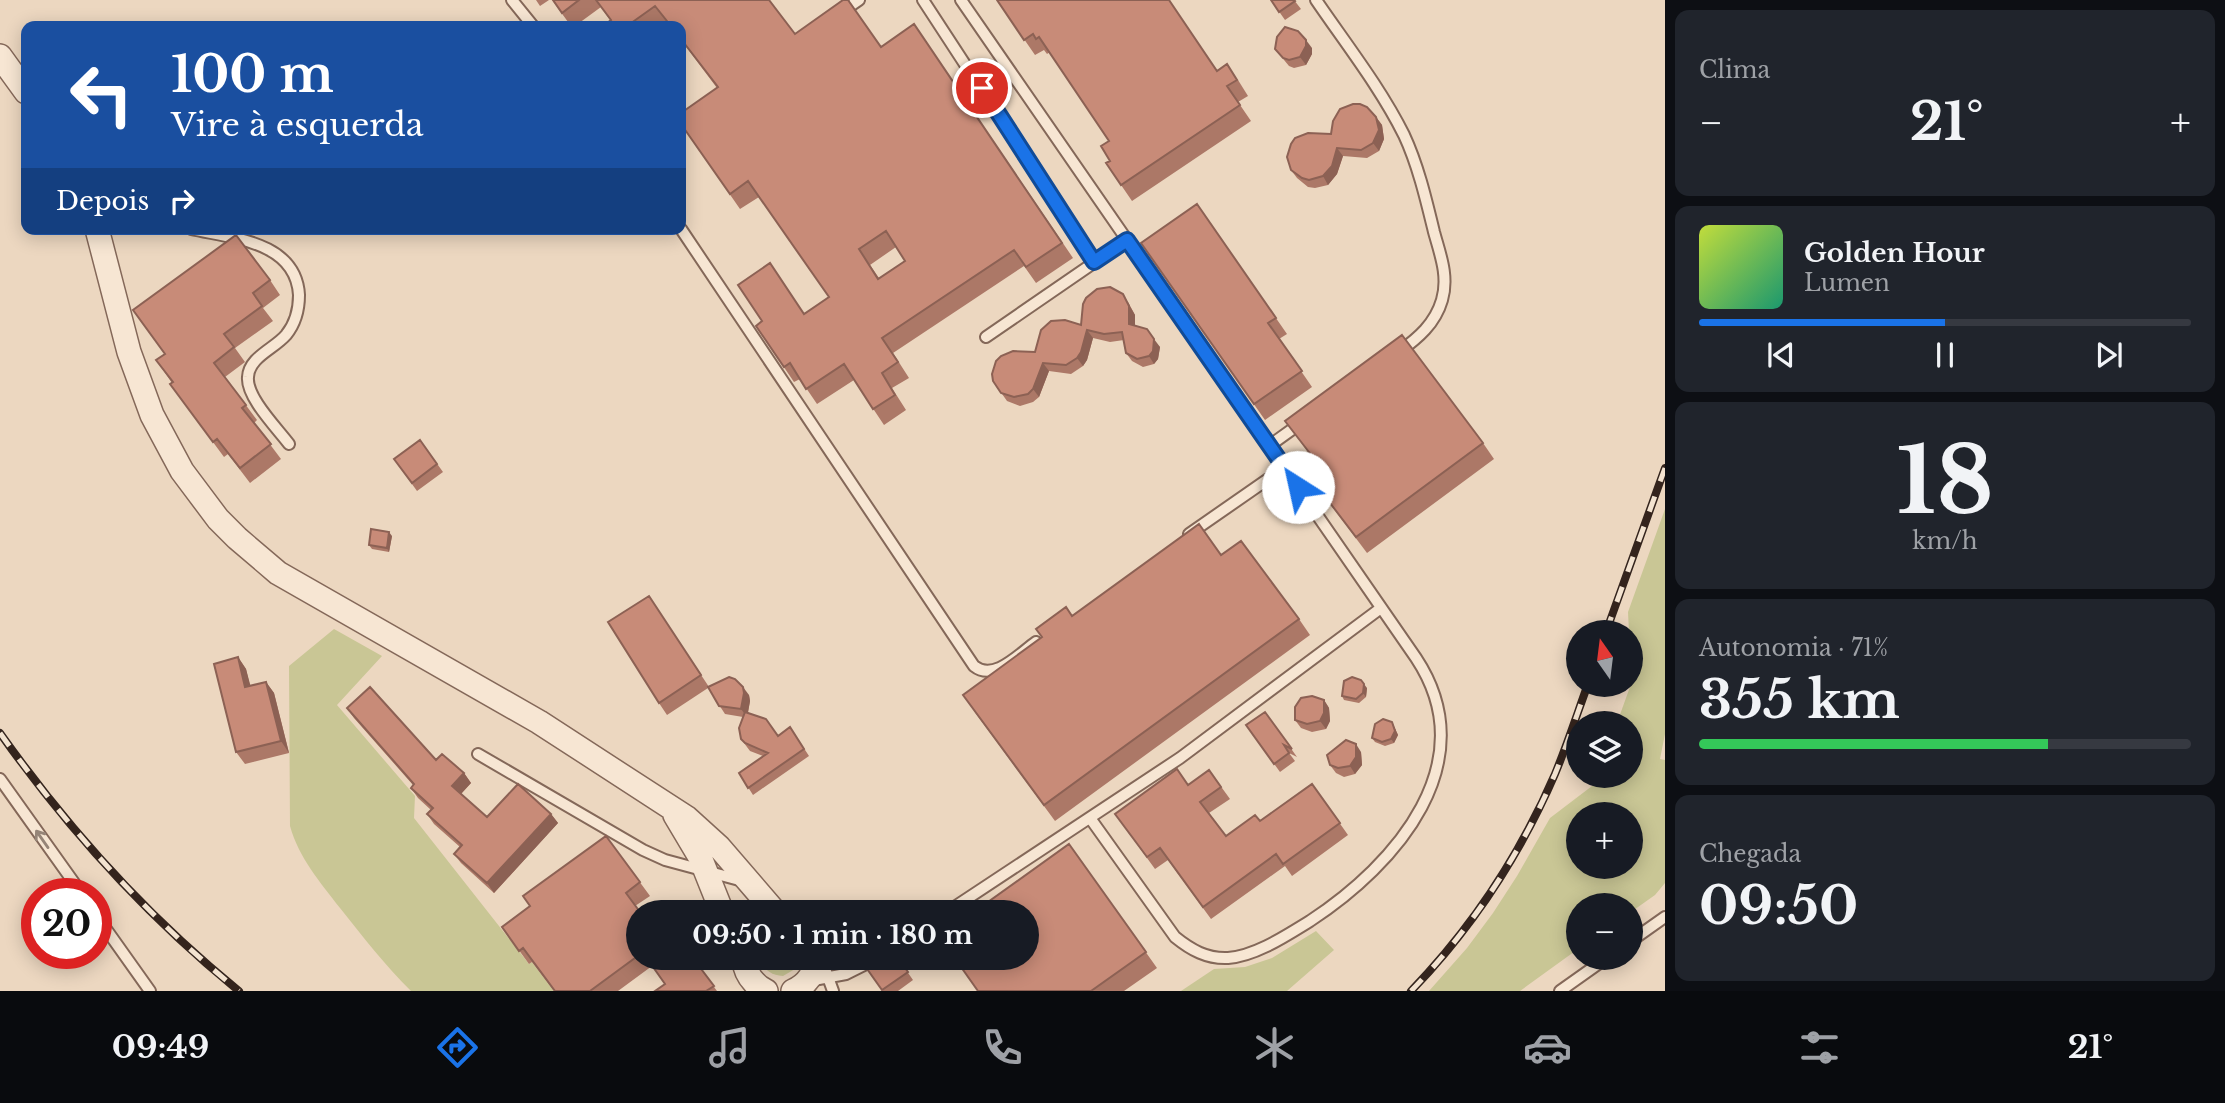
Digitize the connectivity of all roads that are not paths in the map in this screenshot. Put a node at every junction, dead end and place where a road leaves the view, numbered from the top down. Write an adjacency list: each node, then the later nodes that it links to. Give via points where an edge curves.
1 (512, 0): 7 (lane)
2 (859, 0): 6 (lane)
3 (923, 0): 14 (lane)
4 (961, 0): 13 (lane)
5 (1316, 0): 16 (lane, via 1380,92 1404,136 1444,267 1443,297 1435,318)
6 (842, 11)
7 (529, 21)
8 (0, 56): 9 (street)
9 (21, 85)
10 (99, 235): 26 (street, via 129,352 152,415 182,471 237,538 278,573 539,722)
11 (215, 235): 18 (lane, via 268,248 284,260 296,279 299,303 293,324 257,359 247,378 250,393)
12 (685, 235): 23 (lane, via 974,666 984,671 998,669)
13 (1127, 240): 14 (lane); 19 (lane)
14 (1094, 262): 15 (lane)
15 (986, 337)
16 (1387, 361)
17 (1312, 415): 19 (lane)
18 (289, 444)
19 (1269, 446): 20 (lane)
20 (1284, 468): 21 (lane); 22 (lane)
21 (1174, 545)
22 (1381, 608): 27 (lane, via 1221,730); 27 (lane, via 1434,690 1441,725 1439,761 1427,798 1403,836 1363,880 1320,914 1243,955 1220,958 1196,952 1175,937)
23 (1042, 638)
24 (478, 754): 28 (lane, via 643,850)
25 (0, 779): 29 (lane, one-way to 25)
26 (668, 807): 28 (street); 30 (street, via 706,834)
27 (1090, 818): 33 (lane)
28 (705, 870): 30 (lane); 31 (street)
29 (71, 878)
30 (751, 885): 32 (street)
31 (717, 900)
32 (764, 900)
33 (965, 900)
34 (1665, 917): 35 (lane)
35 (1643, 933)
36 (112, 938): 41 (lane)
37 (748, 970): 42 (street, via 754,984)
38 (853, 970): 40 (lane)
39 (1590, 970): 44 (lane)
40 (810, 983): 43 (lane)
41 (150, 991)
42 (765, 991)
43 (833, 991)
44 (1560, 991)

